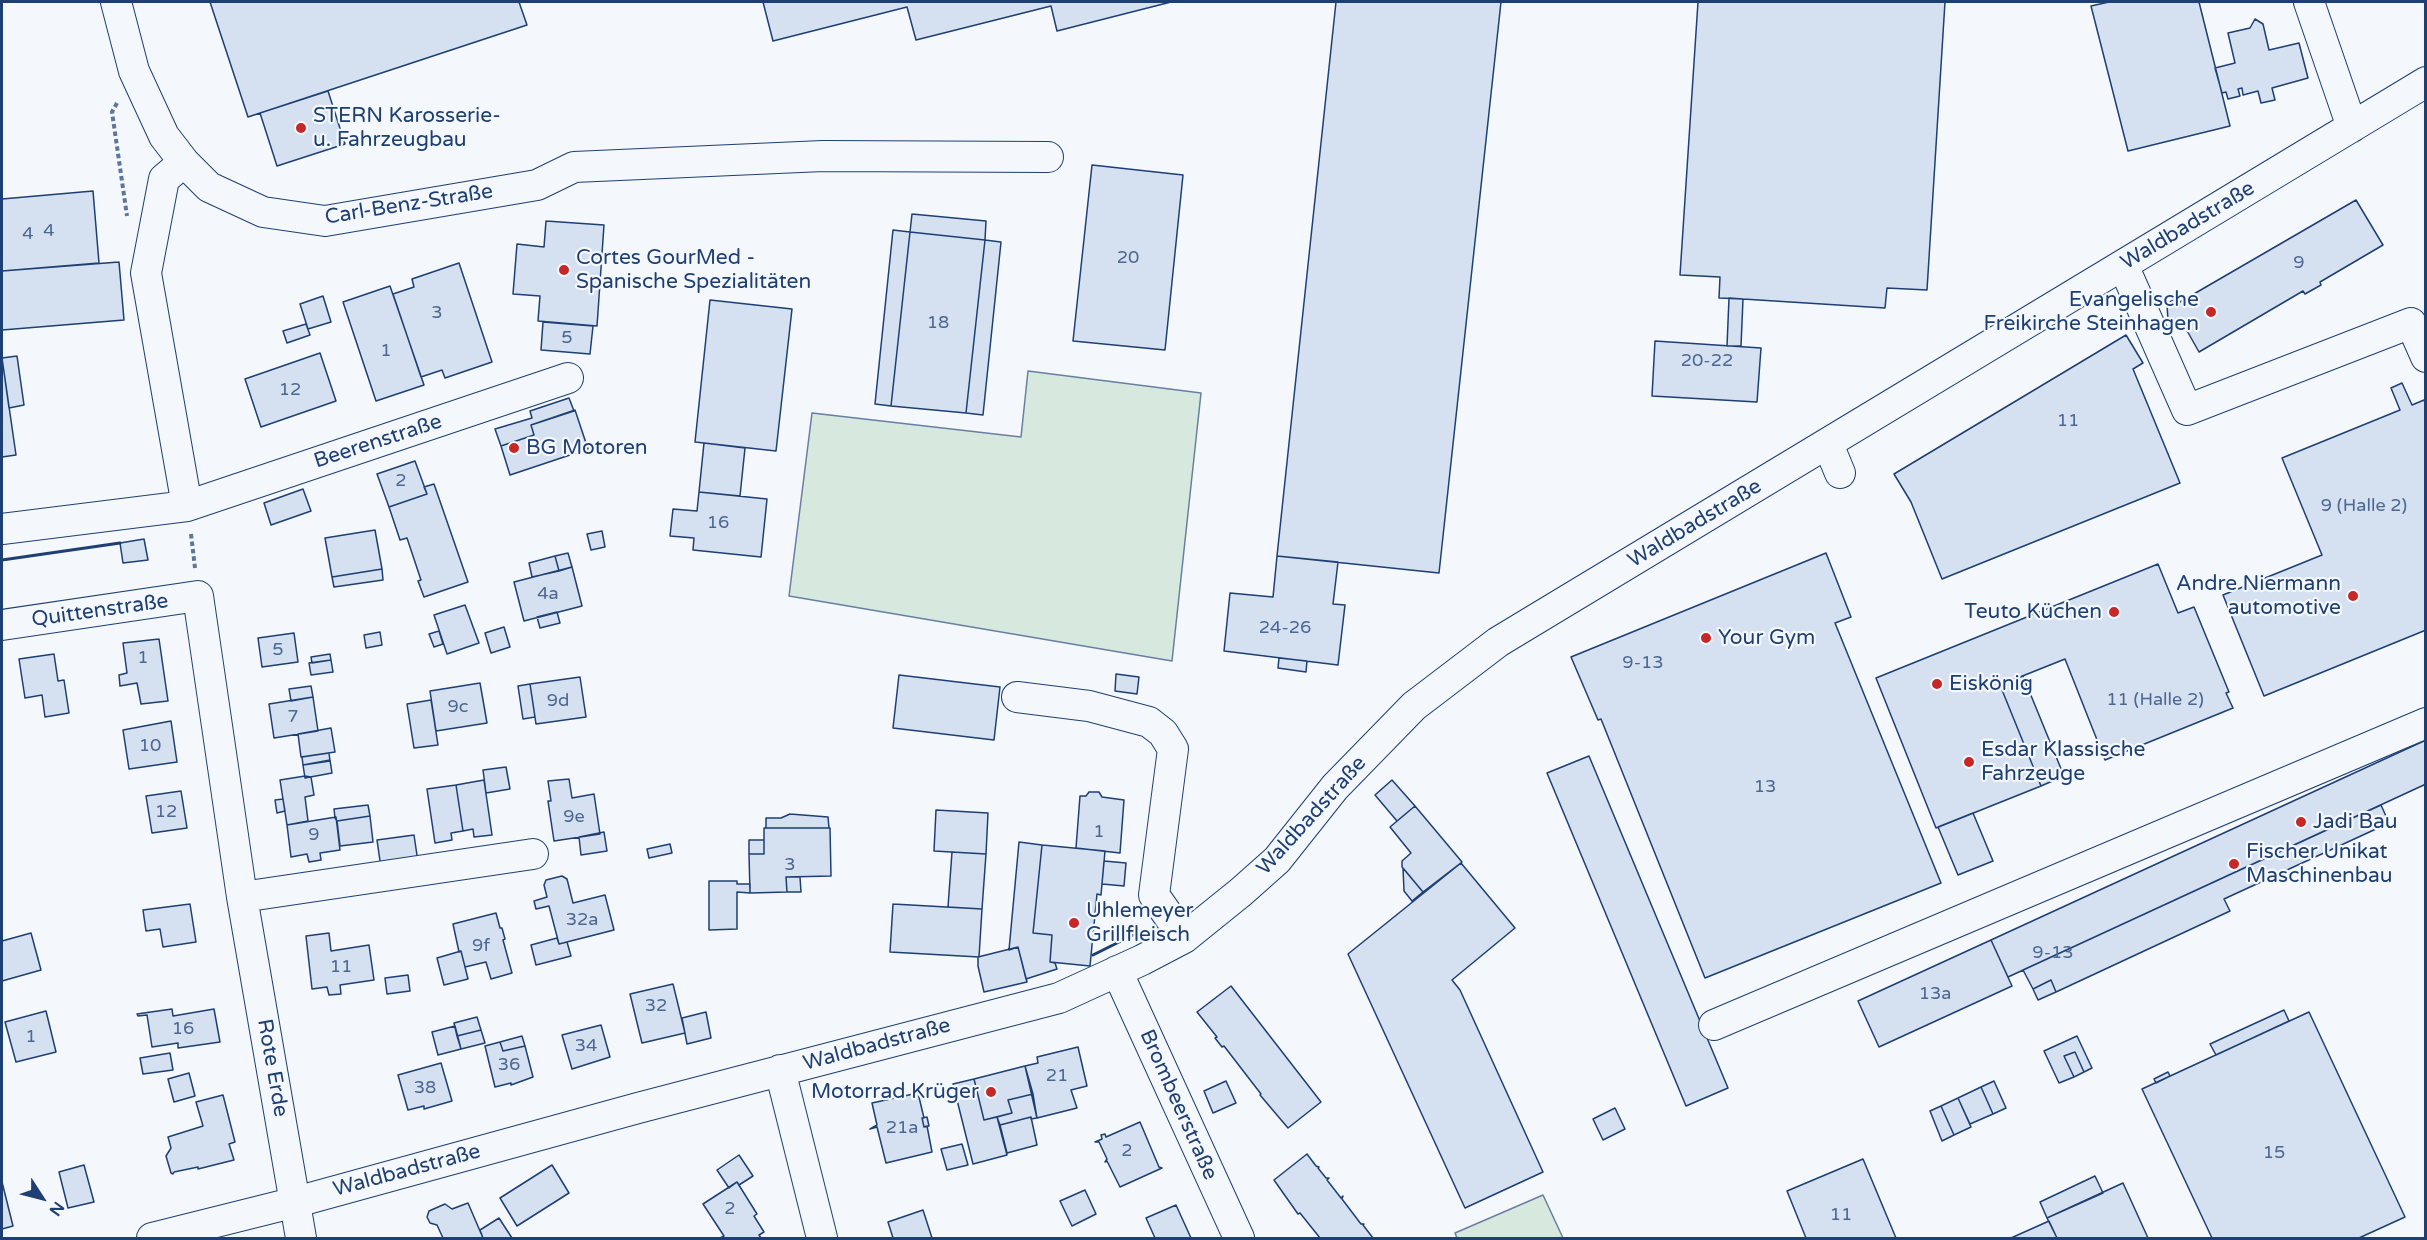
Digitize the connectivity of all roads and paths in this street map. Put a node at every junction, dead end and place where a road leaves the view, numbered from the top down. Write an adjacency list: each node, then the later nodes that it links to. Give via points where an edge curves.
1 (116, 2): 3 (street, Carl-Benz-Straße)
2 (2309, 2): 5 (street)
3 (134, 71): 7 (street, Carl-Benz-Straße, via 164,136); 8 (path, via 112,112)
4 (2426, 82): 5 (street, Waldbadstraße)
5 (2352, 127): 9 (street, Waldbadstraße)
6 (1048, 157): 7 (street, Carl-Benz-Straße, via 823,156 574,167 537,185 325,221 263,212 209,187)
7 (184, 162): 14 (street, via 164,179 146,273)
8 (128, 225)
9 (2122, 265): 10 (street, via 2187,410 2411,323); 12 (street, Waldbadstraße)
10 (2426, 357)
11 (568, 378): 14 (street, Beerenstraße)
12 (1828, 444): 13 (street); 22 (street, Waldbadstraße, via 1498,642 1414,706 1335,787 1277,860)
13 (1839, 474)
14 (187, 506): 15 (street, Beerenstraße); 16 (path)
15 (2, 529)
16 (198, 597): 17 (street, Quittenstraße); 21 (street, Rote Erde)
17 (2, 625)
18 (1017, 697): 22 (street, via 1089,706 1149,722 1163,733 1173,749 1154,895)
19 (2426, 723): 24 (street)
20 (533, 854): 21 (street)
21 (242, 897): 26 (street, Rote Erde)
22 (1184, 938): 23 (street, Waldbadstraße)
23 (1118, 971): 25 (street, Waldbadstraße, via 1059,998); 30 (street, Brombeerstraße)
24 (1714, 1025)
25 (780, 1070): 26 (street, Waldbadstraße); 29 (street)
26 (296, 1202): 27 (street, Waldbadstraße); 28 (street, Rote Erde)
27 (152, 1239)
28 (301, 1239)
29 (822, 1239)
30 (1239, 1239)

